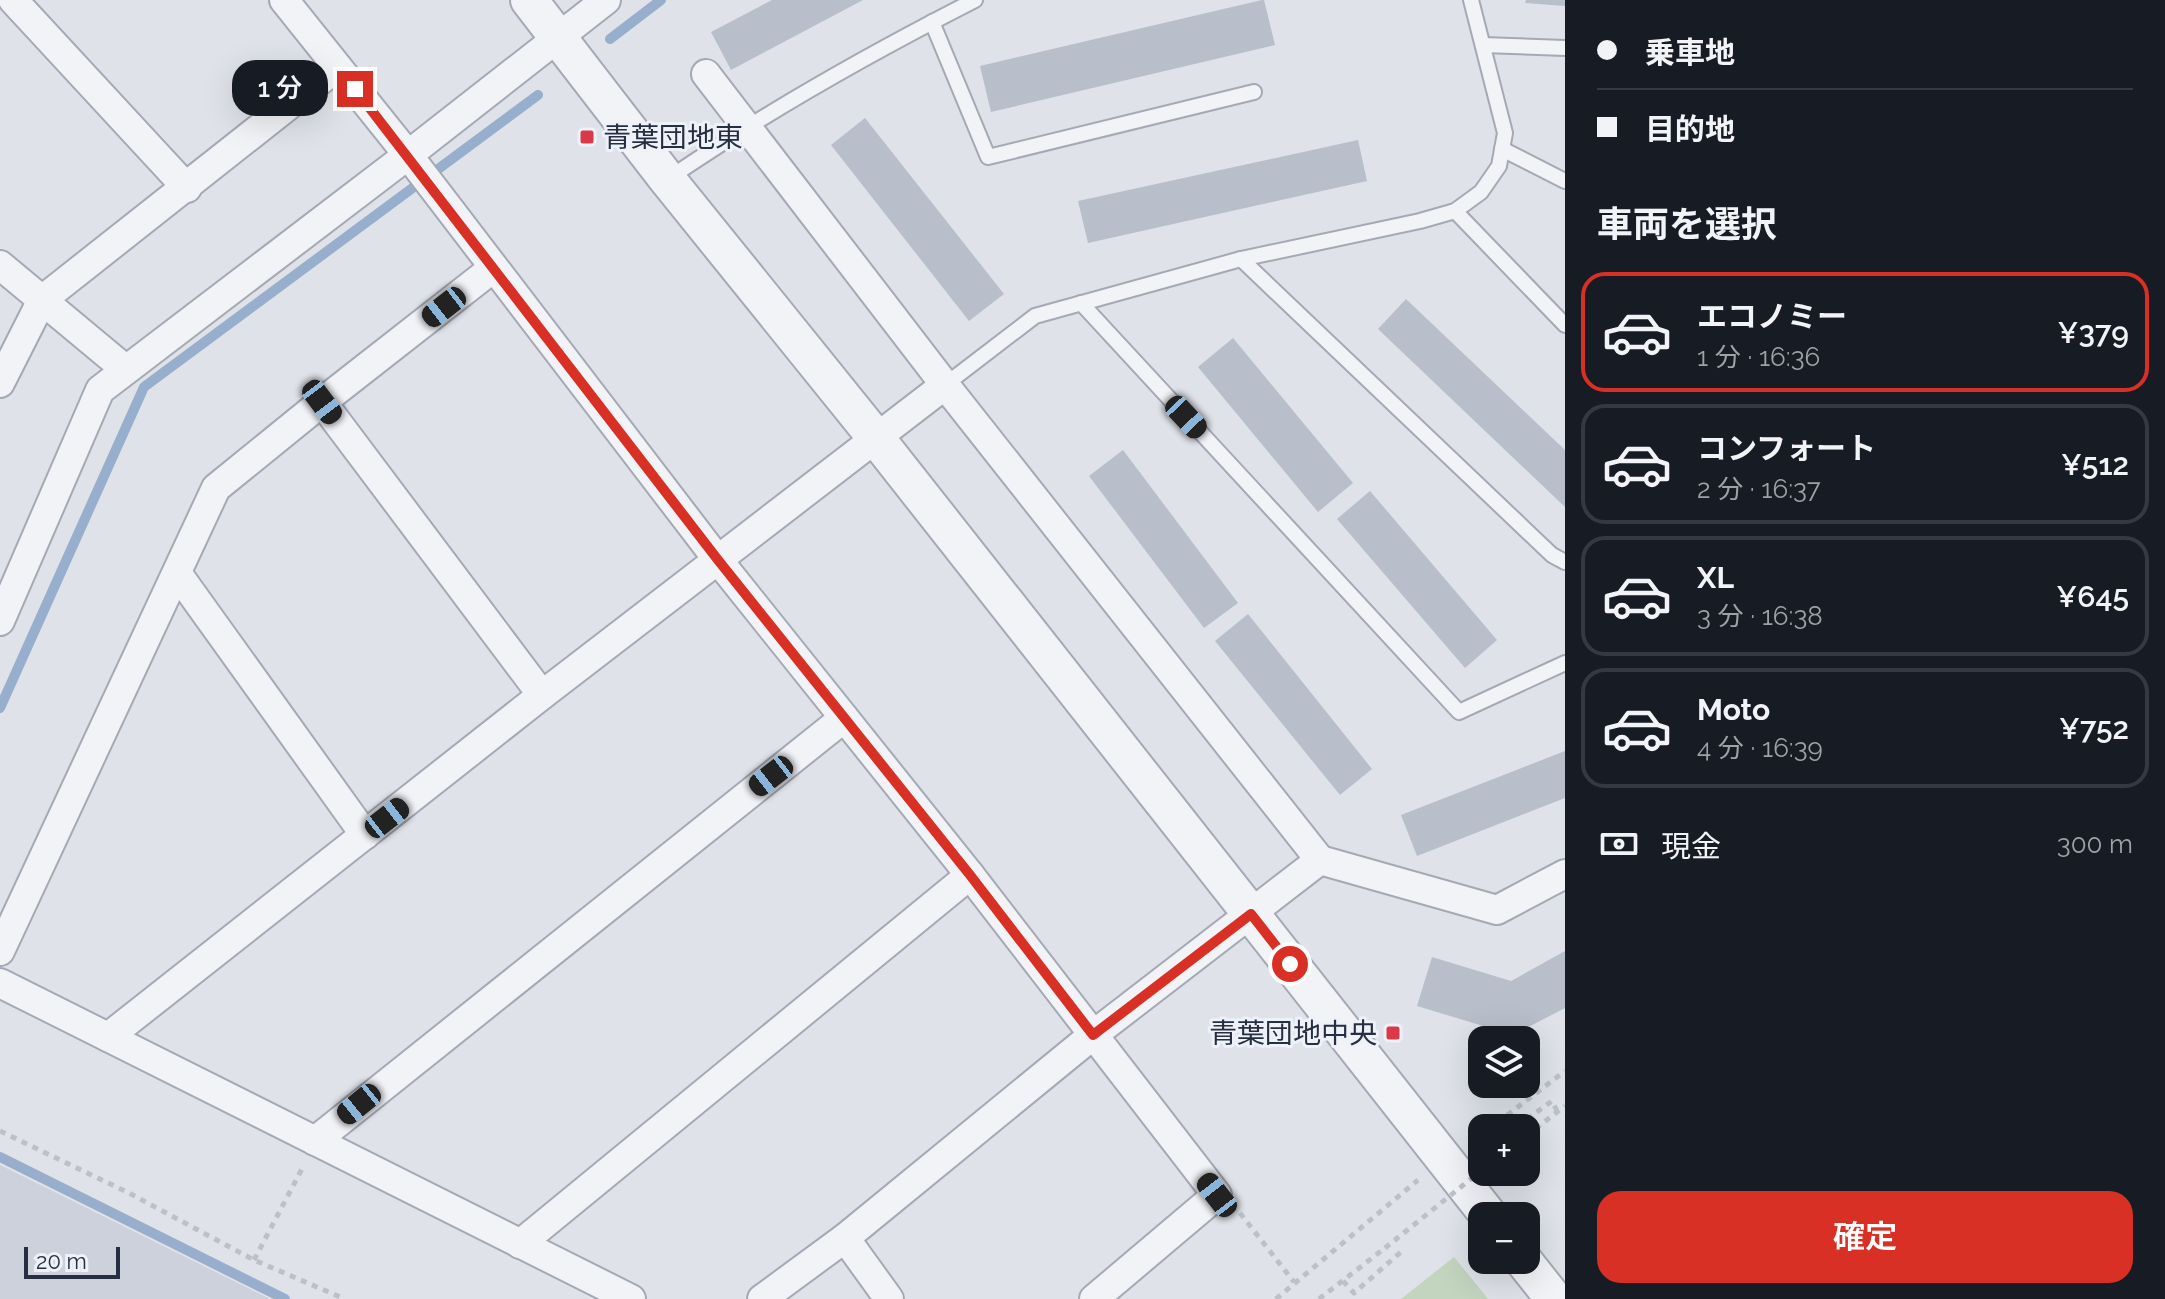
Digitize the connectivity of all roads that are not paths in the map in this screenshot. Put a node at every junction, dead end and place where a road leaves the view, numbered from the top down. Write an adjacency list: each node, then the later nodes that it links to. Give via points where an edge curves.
1 (13, 0): 19 (street)
2 (284, 0): 11 (street)
3 (529, 0): 8 (street)
4 (606, 0): 8 (street)
5 (975, 0): 7 (lane)
6 (1471, 0): 9 (lane)
7 (932, 22): 13 (lane, via 988,157); 14 (lane)
8 (558, 37): 16 (street); 17 (street)
9 (1483, 45): 10 (lane); 15 (lane, via 1505,133)
10 (1565, 48)
11 (337, 67): 16 (street); 19 (street)
12 (706, 74): 14 (street)
13 (1254, 92)
14 (747, 125): 17 (lane); 29 (street)
15 (1502, 149): 18 (lane); 20 (lane, via 1499,166 1481,192)
16 (408, 155): 23 (street); 27 (street)
17 (667, 179): 31 (street)
18 (1565, 181)
19 (187, 188): 24 (street)
20 (1455, 211): 21 (lane); 26 (lane)
21 (1241, 259): 25 (lane); 33 (lane)
22 (0, 265): 24 (street)
23 (492, 269): 30 (street); 32 (street)
24 (42, 300): 27 (street); 28 (street)
25 (1081, 303): 29 (lane, via 1035,316); 36 (lane, via 1459,712)
26 (1565, 325)
27 (125, 369): 35 (street, via 100,390)
28 (0, 383)
29 (945, 385): 31 (street); 40 (street)
30 (322, 402): 34 (street, via 216,488); 37 (street)
31 (876, 438): 32 (street); 43 (street)
32 (718, 560): 37 (street); 38 (street)
33 (1565, 562)
34 (177, 573): 39 (street); 44 (street)
35 (0, 621)
36 (1565, 663)
37 (542, 695): 39 (street)
38 (844, 718): 42 (street); 48 (street)
39 (365, 835): 47 (street)
40 (1320, 860): 41 (street, via 1497,910); 43 (street)
41 (1565, 874)
42 (970, 875): 46 (street); 51 (street)
43 (1251, 914): 46 (street); 49 (street)
44 (0, 951)
45 (0, 983): 47 (street)
46 (1093, 1035): 50 (street); 56 (street, via 1217,1195)
47 (108, 1037): 48 (street)
48 (315, 1141): 51 (street)
49 (1478, 1202)
50 (845, 1238): 54 (street); 55 (street)
51 (520, 1244): 53 (street)
52 (1534, 1274): 57 (street)
53 (631, 1299)
54 (762, 1299)
55 (889, 1299)
56 (1094, 1299)
57 (1554, 1299)

